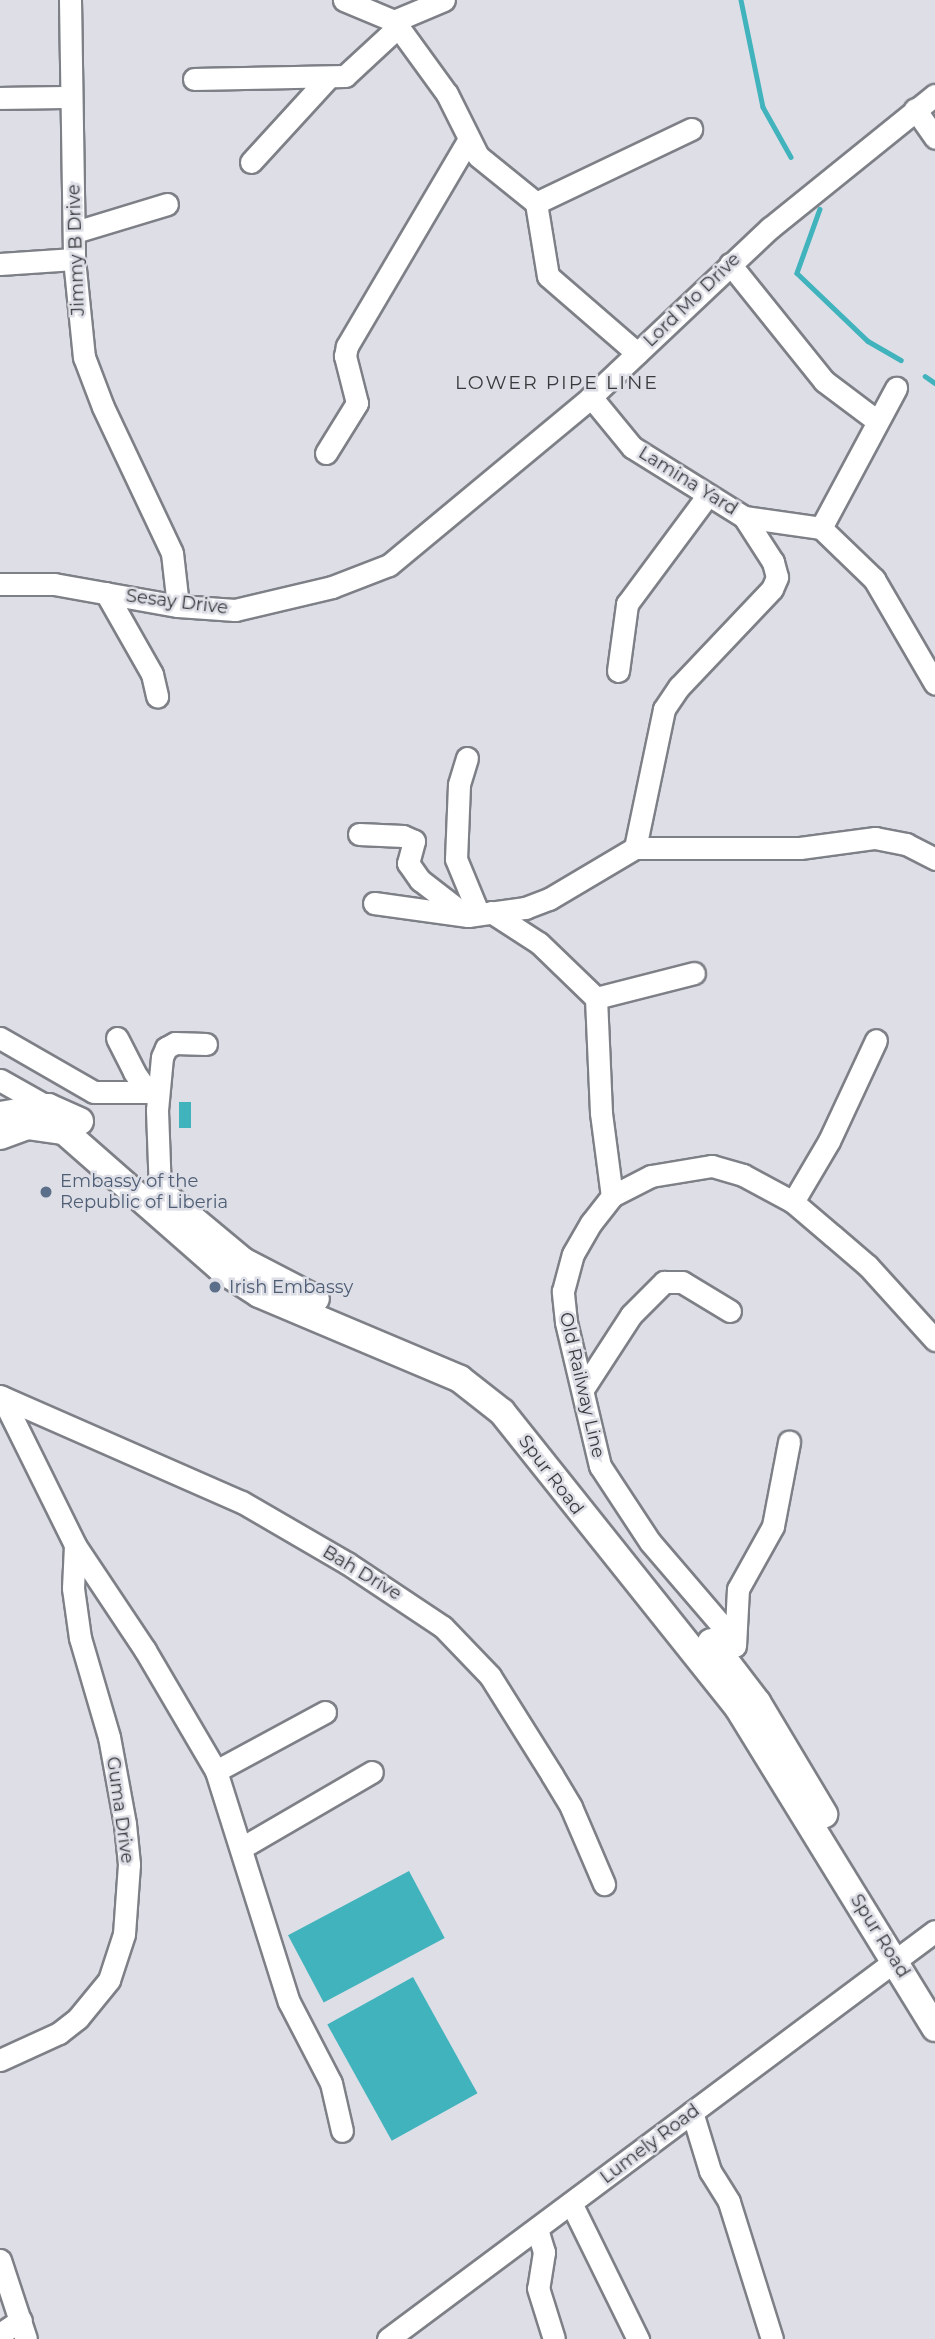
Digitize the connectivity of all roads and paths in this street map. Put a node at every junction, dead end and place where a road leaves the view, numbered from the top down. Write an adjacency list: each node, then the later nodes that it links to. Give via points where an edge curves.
1 (70, 0): 9 (street, Jimmy B Drive)
2 (344, 0): 4 (street)
3 (444, 0): 4 (street)
4 (396, 24): 6 (street, via 357,69); 13 (street, via 447,93)
5 (194, 79): 6 (street)
6 (327, 79): 14 (street)
7 (935, 95): 10 (street, Lord Mo Drive)
8 (0, 97): 9 (street)
9 (71, 97): 17 (street, Jimmy B Drive)
10 (915, 110): 12 (street); 20 (street, Lord Mo Drive)
11 (691, 128): 15 (street)
12 (935, 138)
13 (467, 142): 15 (street, via 489,167); 25 (street, via 347,346 345,356 357,403)
14 (251, 162)
15 (536, 203): 21 (street, via 548,276)
16 (167, 204): 17 (street)
17 (75, 232): 18 (street, Jimmy B Drive)
18 (74, 259): 19 (street); 32 (street, Jimmy B Drive, via 84,357 172,553)
19 (0, 264)
20 (730, 264): 21 (street, Lord Mo Drive); 24 (street, via 824,381)
21 (637, 353): 23 (street, Lord Mo Drive)
22 (897, 388): 24 (street)
23 (591, 397): 26 (street, Lamina Yard, via 632,446); 29 (street, Lord Mo Drive)
24 (877, 421): 28 (street)
25 (326, 453)
26 (708, 495): 27 (street, Lamina Yard); 33 (street, via 627,604)
27 (744, 517): 28 (street, Lamina Yard); 38 (street, via 773,562 777,577 772,589 679,687 664,709)
28 (821, 528): 34 (street, via 874,579)
29 (389, 565): 32 (street, Sesay Drive, via 265,605 236,610)
30 (0, 584): 31 (street, Sesay Drive, via 54,584)
31 (107, 593): 32 (street, Sesay Drive); 35 (street, via 152,674)
32 (178, 606)
33 (618, 671)
34 (935, 684)
35 (157, 696)
36 (467, 758): 41 (street, via 460,785 456,859)
37 (359, 834): 41 (street, via 403,836 414,841 408,863 420,880)
38 (635, 848): 39 (street, via 800,848 875,838 906,844); 41 (street, via 549,899)
39 (935, 859)
40 (374, 903): 41 (street)
41 (479, 913): 43 (street, via 539,943)
42 (694, 972): 43 (street)
43 (596, 998): 54 (street, via 601,1113)
44 (0, 1038): 49 (street, via 94,1092)
45 (117, 1038): 49 (street)
46 (876, 1041): 55 (street, via 829,1141)
47 (206, 1044): 49 (street, via 166,1048)
48 (0, 1080): 50 (street)
49 (153, 1093): 53 (street)
50 (48, 1107): 51 (main road); 53 (main road, Spur Road, via 85,1124)
51 (0, 1115)
52 (0, 1136): 58 (main road, Spur Road, via 27,1126 64,1131 222,1270 259,1294)
53 (160, 1192): 58 (main road, Spur Road, via 200,1230 288,1287)
54 (612, 1196): 55 (street, Old Railway Line, via 651,1176 712,1166 743,1175); 59 (street, Old Railway Line, via 573,1254 563,1291 565,1322)
55 (793, 1202): 57 (street, Old Railway Line, via 868,1266)
56 (730, 1311): 59 (street, via 682,1282 664,1282 631,1315)
57 (935, 1340)
58 (444, 1362): 64 (main road, Spur Road, via 499,1387 527,1416 621,1541); 71 (main road, Spur Road, via 502,1412 592,1530 717,1677)
59 (583, 1389): 63 (street, Old Railway Line, via 600,1466 618,1497)
60 (1, 1397): 62 (street); 69 (street, Bah Drive, via 242,1502 370,1577 443,1627 489,1676 552,1775)
61 (789, 1442): 63 (street, via 773,1527 738,1589)
62 (75, 1545): 66 (street, via 145,1650); 74 (street, Guma Drive, via 73,1588 80,1638 109,1737 125,1824 129,1864 124,1934 109,1980 78,2018 59,2033)
63 (735, 1641): 64 (street)
64 (736, 1671): 71 (main road, Spur Road)
65 (326, 1712): 66 (street)
66 (216, 1771): 68 (street)
67 (372, 1772): 68 (street)
68 (243, 1847): 76 (street, via 289,2001 331,2083)
69 (604, 1884)
70 (935, 1931): 71 (street, Lumely Road)
71 (905, 1955): 72 (main road, Spur Road); 73 (main road, Spur Road); 75 (street, Lumely Road)
72 (935, 1990)
73 (935, 2028)
74 (0, 2060)
75 (692, 2112): 77 (street, Lumely Road); 85 (street, via 710,2171 729,2202)
76 (342, 2130)
77 (571, 2203): 78 (street, Lumely Road); 84 (street)
78 (537, 2229): 82 (street, Lumely Road); 83 (street, via 544,2252 538,2288)
79 (0, 2260): 80 (street)
80 (24, 2330): 81 (street)
81 (0, 2334)
82 (388, 2339)
83 (554, 2339)
84 (638, 2339)
85 (772, 2339)

